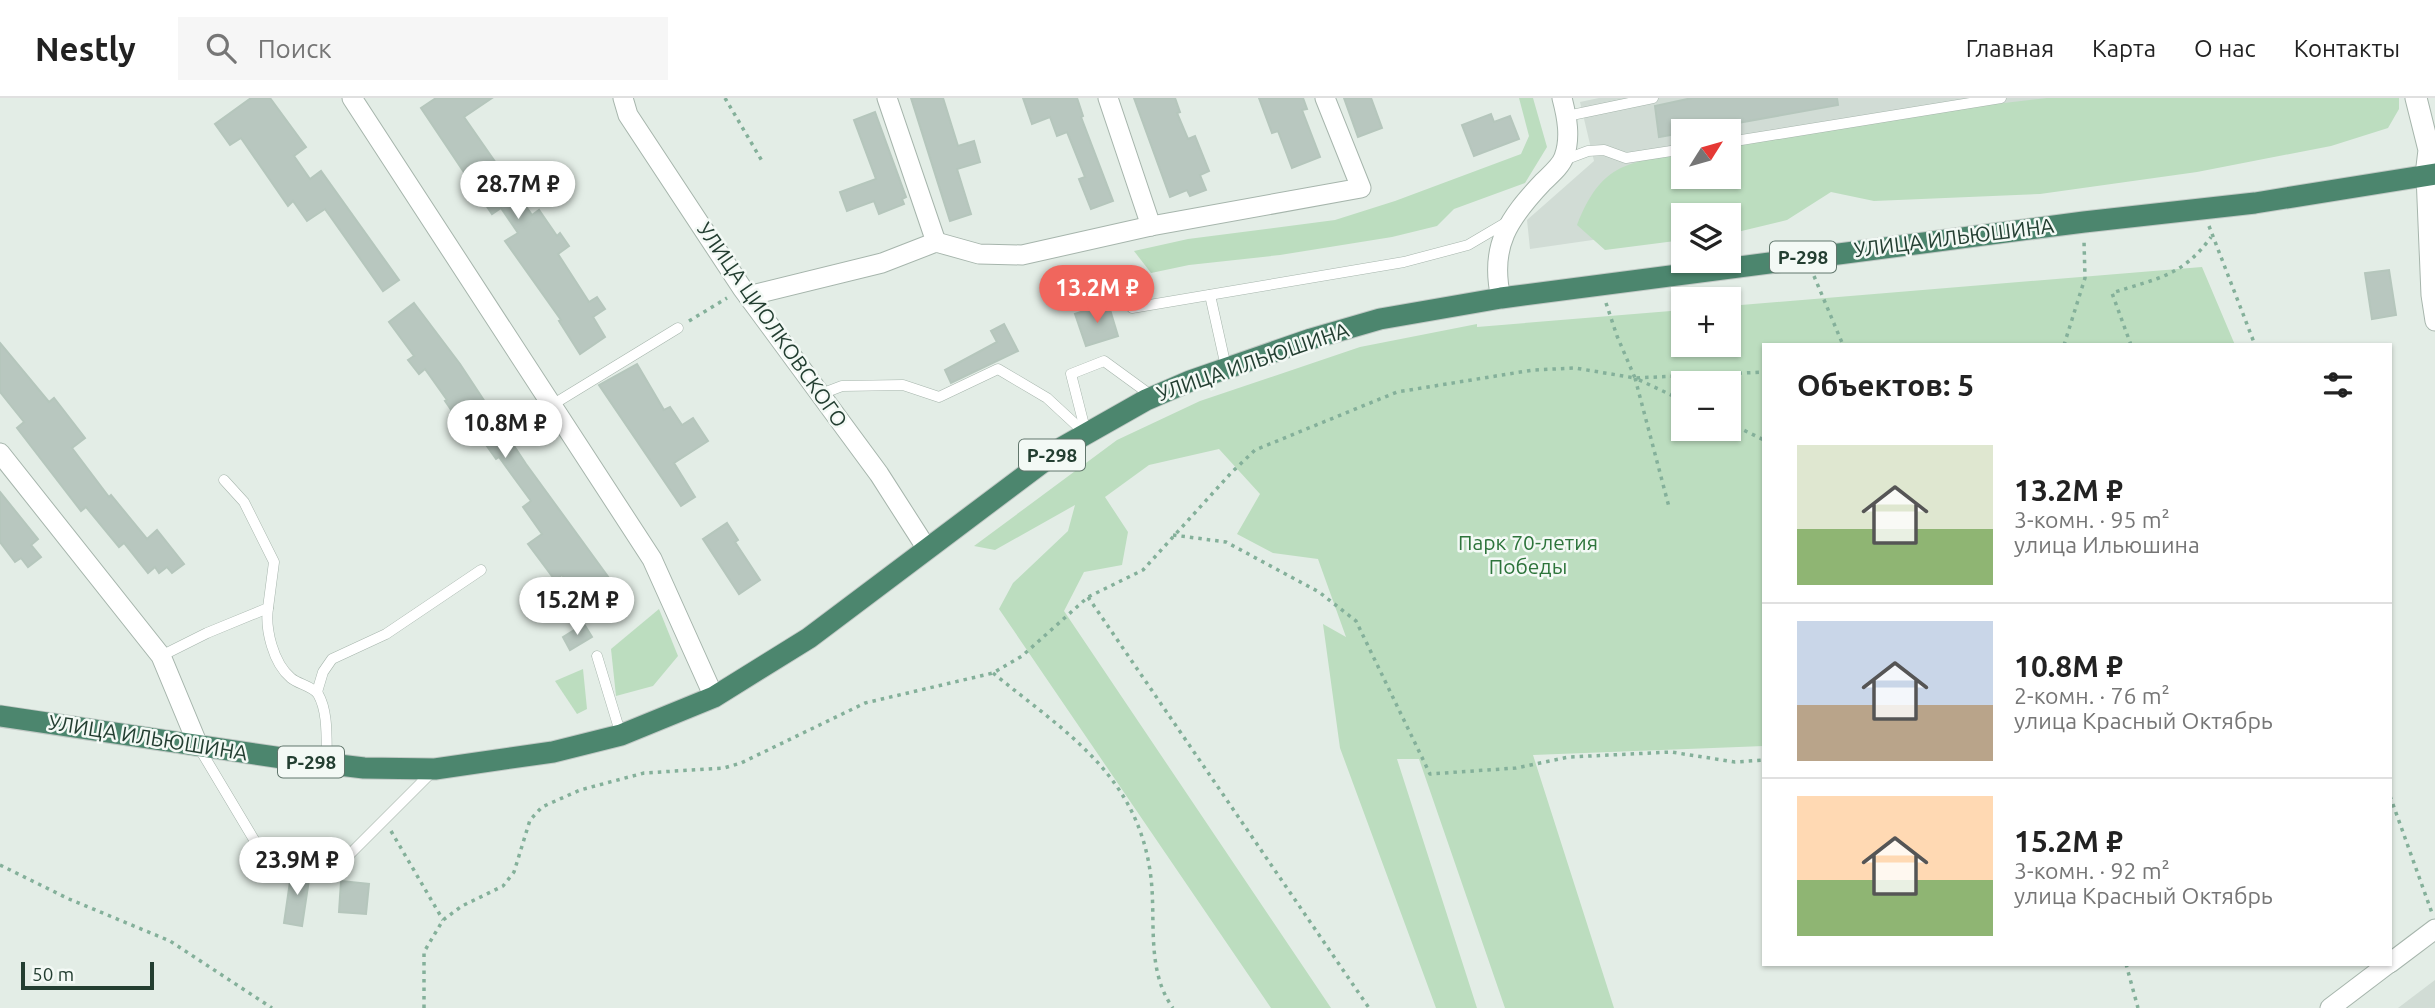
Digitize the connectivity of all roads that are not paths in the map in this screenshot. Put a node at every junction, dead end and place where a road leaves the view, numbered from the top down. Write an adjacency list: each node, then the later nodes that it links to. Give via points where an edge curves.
1 (352, 98): 26 (street)
2 (623, 98): 17 (street, УЛИЦА ЦИОЛКОВСКОГО, via 628,115)
3 (887, 98): 16 (street)
4 (1108, 98): 15 (street)
5 (1325, 98): 15 (street, via 1361,188)
6 (1653, 98): 9 (lane)
7 (2001, 98): 10 (lane)
8 (2416, 98): 13 (street)
9 (1564, 107): 12 (street, via 1568,138)
10 (1741, 140)
11 (1671, 151): 12 (lane, via 1626,158 1604,150 1588,151)
12 (1564, 160): 14 (street)
13 (2431, 175): 19 (highway, УЛИЦА ИЛЬЮШИНА / Р-298, via 2206,209); 21 (street)
14 (1511, 220): 18 (lane, via 1468,245 1404,262); 19 (street, via 1501,240 1497,281)
15 (1151, 226): 16 (street, via 1022,255 979,254)
16 (936, 242): 17 (street, via 882,263)
17 (745, 292): 24 (street, УЛИЦА ЦИОЛКОВСКОГО)
18 (1210, 295): 20 (lane); 23 (lane)
19 (1501, 298): 23 (highway, УЛИЦА ИЛЬЮШИНА / Р-298, via 1380,319)
20 (1132, 309)
21 (2435, 321)
22 (678, 328): 26 (lane)
23 (1226, 367): 25 (highway, УЛИЦА ИЛЬЮШИНА / Р-298)
24 (821, 394): 27 (lane, via 842,386 903,385 939,397 998,369 1047,398); 30 (street, УЛИЦА ЦИОЛКОВСКОГО)
25 (1153, 397): 27 (highway, УЛИЦА ИЛЬЮШИНА / Р-298); 27 (lane, via 1104,361 1071,374)
26 (552, 405): 36 (street, via 652,559)
27 (1086, 434): 30 (highway, УЛИЦА ИЛЬЮШИНА / Р-298)
28 (0, 453): 33 (street)
29 (224, 480): 32 (lane, via 244,502 274,562)
30 (927, 549): 36 (highway, УЛИЦА ИЛЬЮШИНА / Р-298, via 809,638)
31 (481, 570): 35 (lane, via 386,634 332,659)
32 (268, 608): 33 (lane); 35 (lane, via 266,622 278,660 290,678)
33 (161, 656): 39 (street)
34 (597, 656): 38 (lane)
35 (317, 692): 40 (lane, via 324,709)
36 (714, 697): 38 (highway, УЛИЦА ИЛЬЮШИНА / Р-298)
37 (0, 716): 39 (highway, УЛИЦА ИЛЬЮШИНА / Р-298)
38 (621, 735): 41 (highway, УЛИЦА ИЛЬЮШИНА / Р-298, via 552,752)
39 (198, 745): 40 (highway, УЛИЦА ИЛЬЮШИНА / Р-298); 41 (lane, via 262,853 333,871)
40 (327, 764): 41 (highway, УЛИЦА ИЛЬЮШИНА / Р-298)
41 (435, 769)
42 (2435, 928): 43 (street)
43 (2392, 961)
44 (2385, 966): 45 (street)
45 (2330, 1008)

